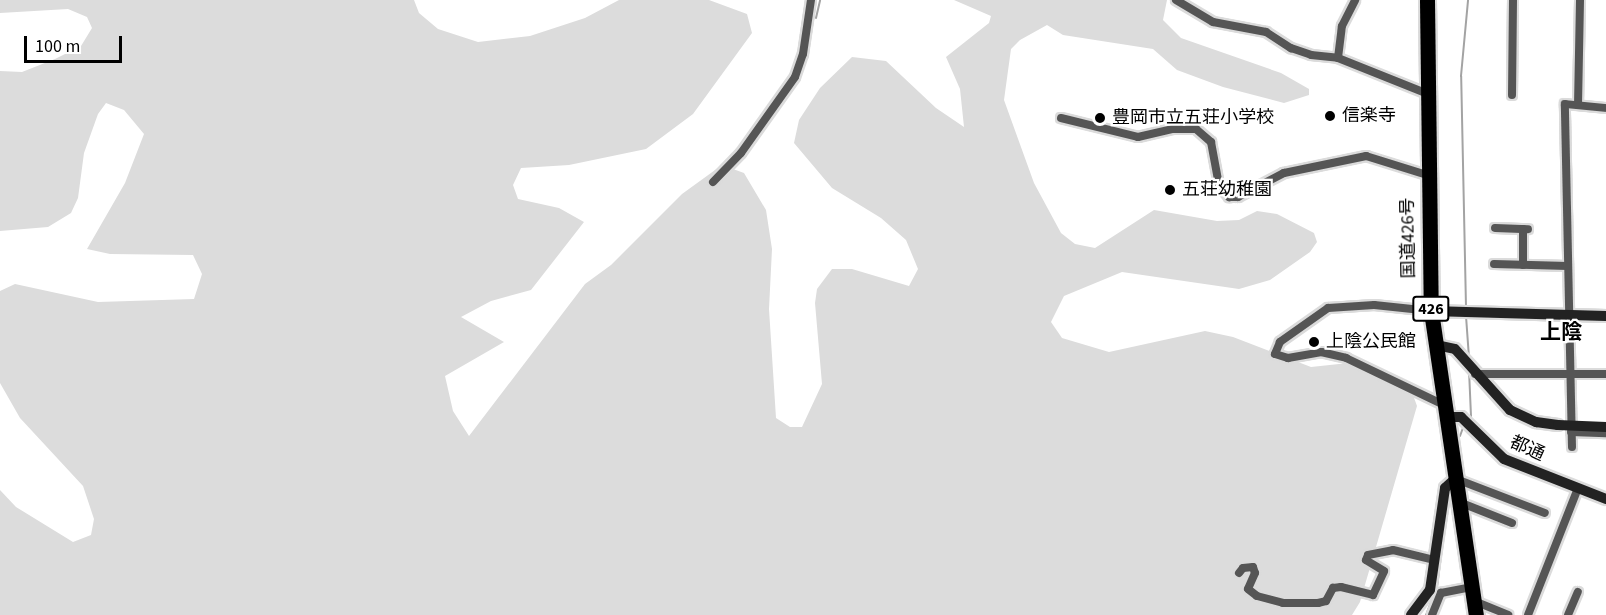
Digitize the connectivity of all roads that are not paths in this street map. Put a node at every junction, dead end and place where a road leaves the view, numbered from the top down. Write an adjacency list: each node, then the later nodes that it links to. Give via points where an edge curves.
1 (811, 0): 14 (street, via 795,77 741,153)
2 (1176, 0): 7 (street, via 1213,22 1246,31 1250,28 1311,55)
3 (1355, 0): 7 (street, via 1342,26)
4 (1427, 0): 8 (highway, 国道426号 / 426)
5 (1513, 0): 9 (street)
6 (1580, 0): 10 (street)
7 (1338, 58): 8 (street)
8 (1428, 94): 13 (highway, 国道426号 / 426)
9 (1512, 95)
10 (1578, 105): 11 (street); 18 (street, via 1565,104)
11 (1606, 108)
12 (1061, 118): 13 (street, via 1138,137 1173,129 1196,129 1211,142 1219,185 1229,197 1238,197 1284,173 1366,156)
13 (1427, 175): 19 (highway, 国道426号 / 426)
14 (713, 182)
15 (1495, 228): 17 (street, via 1525,229)
16 (1494, 264): 17 (street)
17 (1523, 265): 18 (street)
18 (1568, 266): 20 (street)
19 (1431, 311): 20 (street); 22 (highway, 国道426号 / 426); 26 (street, via 1374,305 1328,308 1280,342 1275,354 1287,358 1321,352 1346,358)
20 (1568, 315): 21 (street); 24 (street)
21 (1606, 316)
22 (1436, 345): 23 (street, via 1452,347); 26 (highway, 国道426号 / 426)
23 (1475, 373): 24 (street); 27 (street, bridge, via 1510,410 1536,422)
24 (1570, 373): 25 (street); 28 (street)
25 (1606, 374)
26 (1445, 411): 31 (highway, 国道426号 / 426); 32 (street, 都通, via 1466,421 1504,459)
27 (1606, 427)
28 (1571, 432): 29 (street); 30 (street)
29 (1606, 433)
30 (1572, 447)
31 (1455, 479): 34 (highway, 国道426号 / 426); 35 (street); 37 (street, via 1445,488)
32 (1578, 488): 33 (street, 都通); 44 (street)
33 (1606, 499)
34 (1458, 502): 36 (street); 40 (highway, 国道426号 / 426)
35 (1545, 513)
36 (1512, 523)
37 (1434, 560): 38 (street, via 1393,550 1368,555 1366,560 1384,571 1373,596 1333,588 1326,601 1318,603 1283,603 1257,596 1248,589 1255,570 1246,567); 41 (street, via 1430,590)
38 (1239, 575)
39 (1578, 592): 45 (street)
40 (1474, 601): 42 (street, via 1441,593); 43 (street)
41 (1411, 615)
42 (1432, 615)
43 (1508, 615)
44 (1528, 615)
45 (1568, 615)

